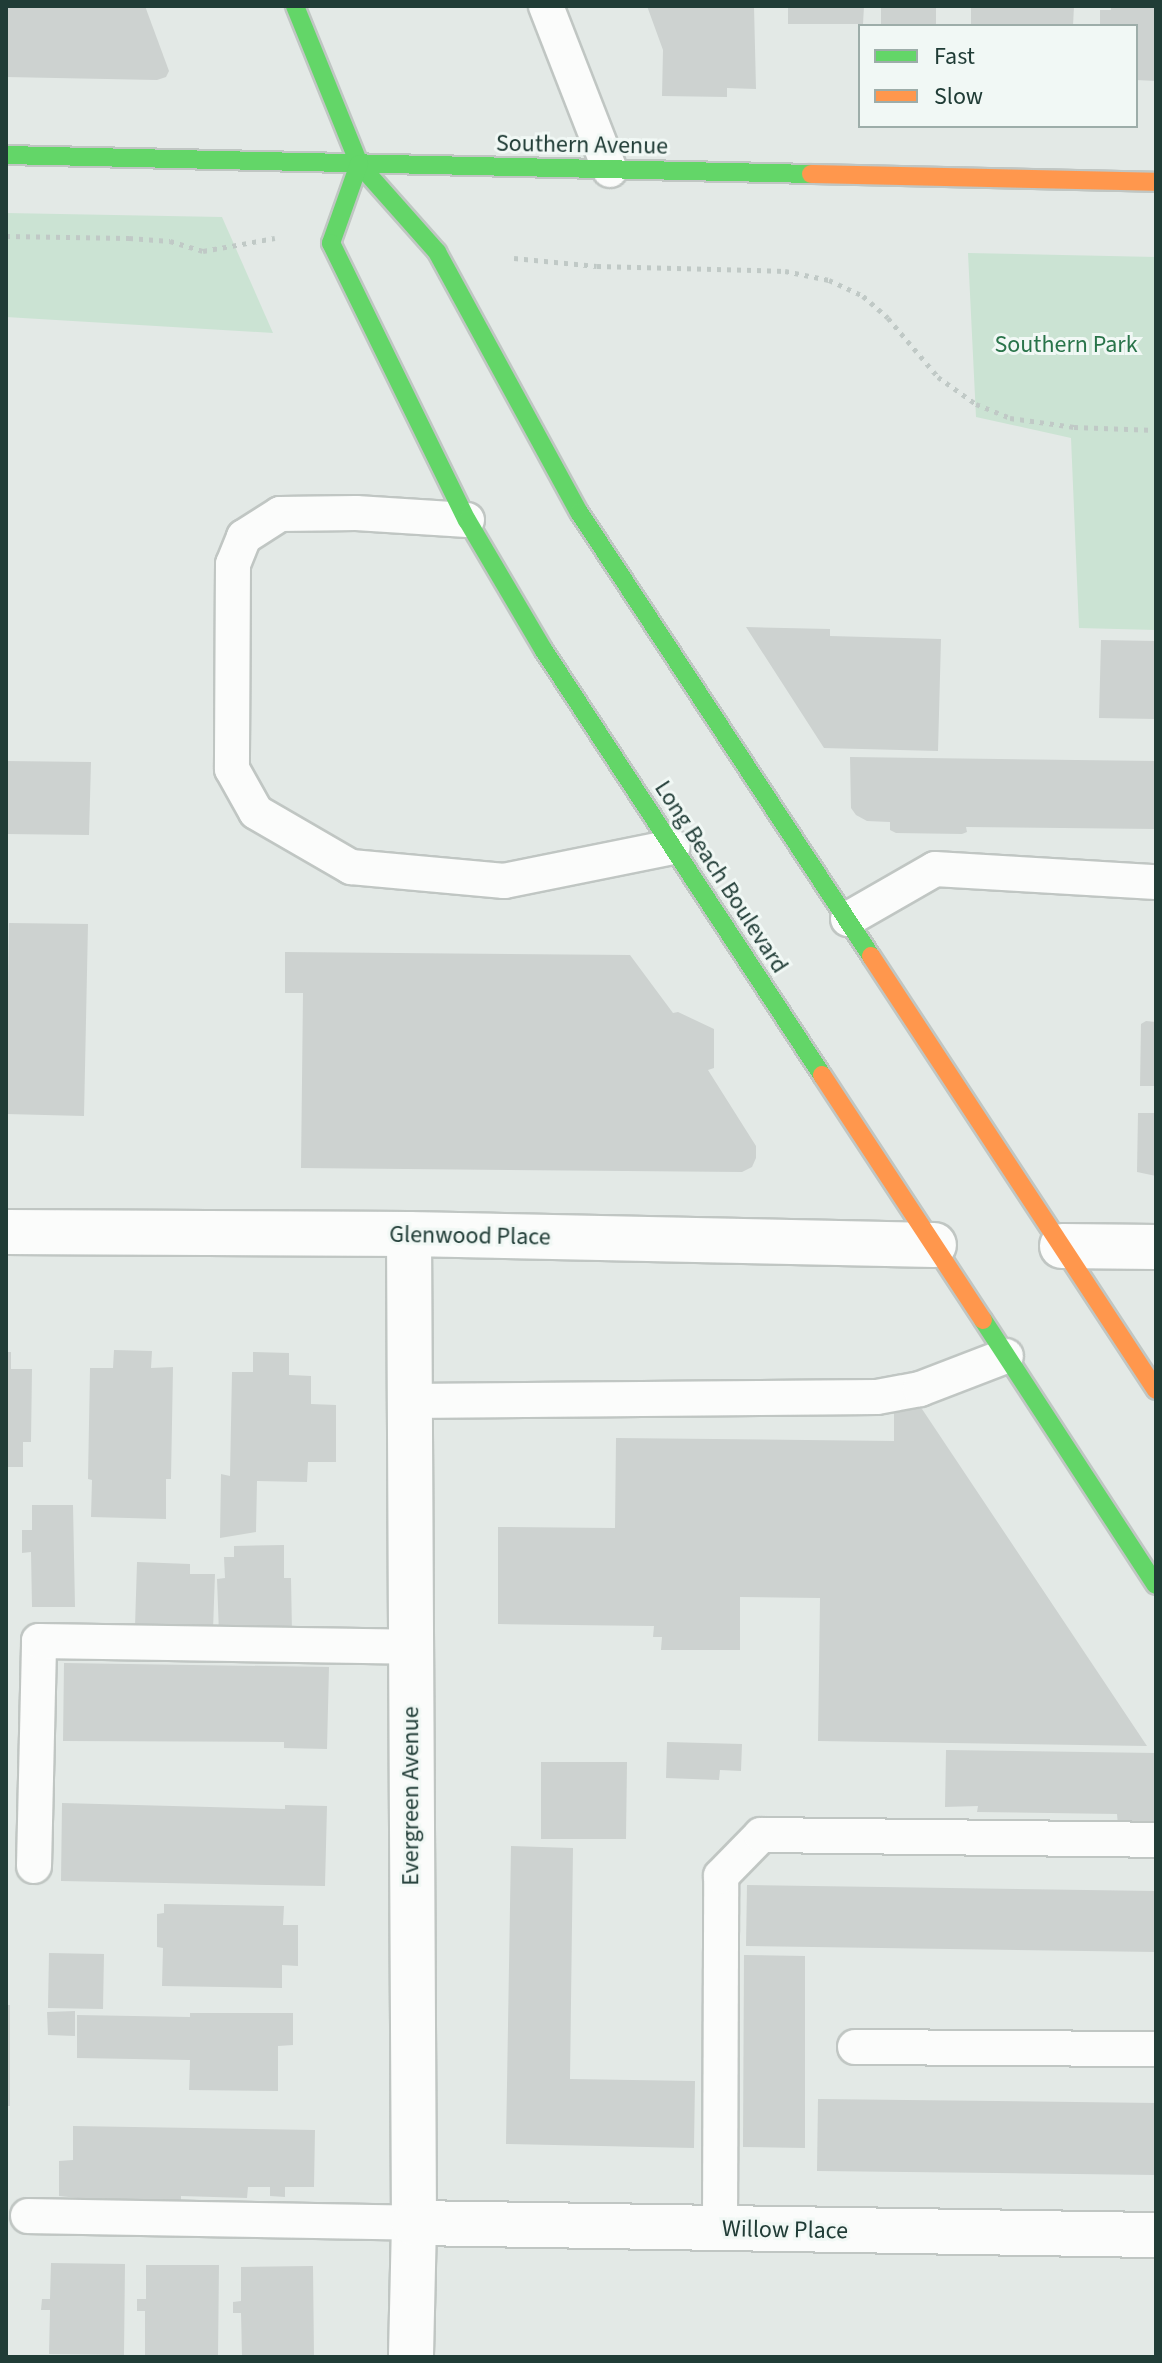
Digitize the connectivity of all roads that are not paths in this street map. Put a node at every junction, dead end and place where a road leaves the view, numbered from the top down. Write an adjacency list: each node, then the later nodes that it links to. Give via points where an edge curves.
1 (295, 6): 4 (main road)
2 (546, 6): 5 (lane)
3 (6, 155): 4 (main road, Southern Avenue)
4 (359, 164): 5 (main road, Southern Avenue); 7 (main road, Long Beach Boulevard, via 331,243); 10 (main road, via 437,252 579,512)
5 (610, 170): 6 (main road, Southern Avenue)
6 (1156, 182)
7 (467, 520): 8 (main road, Long Beach Boulevard, via 543,649); 8 (lane, via 280,514 244,537 233,564 232,769 256,812 351,867 504,881)
8 (673, 847): 13 (main road, Long Beach Boulevard)
9 (1156, 882): 10 (lane, via 935,869)
10 (848, 919): 14 (main road)
11 (6, 1232): 12 (street, Glenwood Place)
12 (409, 1234): 13 (street, Glenwood Place); 18 (street, Evergreen Avenue)
13 (934, 1245): 16 (main road, Long Beach Boulevard)
14 (1062, 1246): 15 (street); 17 (main road)
15 (1156, 1247)
16 (1006, 1356): 18 (lane, via 920,1389 877,1397); 19 (main road, Long Beach Boulevard)
17 (1156, 1390)
18 (408, 1401): 20 (street, Evergreen Avenue)
19 (1156, 1585)
20 (411, 1647): 22 (lane, via 39,1641); 26 (street, Evergreen Avenue)
21 (1156, 1840): 27 (lane, via 761,1835 721,1876)
22 (34, 1866)
23 (855, 2047): 24 (lane)
24 (1156, 2049)
25 (28, 2216): 26 (lane)
26 (414, 2223): 27 (street, Willow Place); 29 (street, Evergreen Avenue)
27 (720, 2229): 28 (street, Willow Place)
28 (1156, 2235)
29 (411, 2357)

